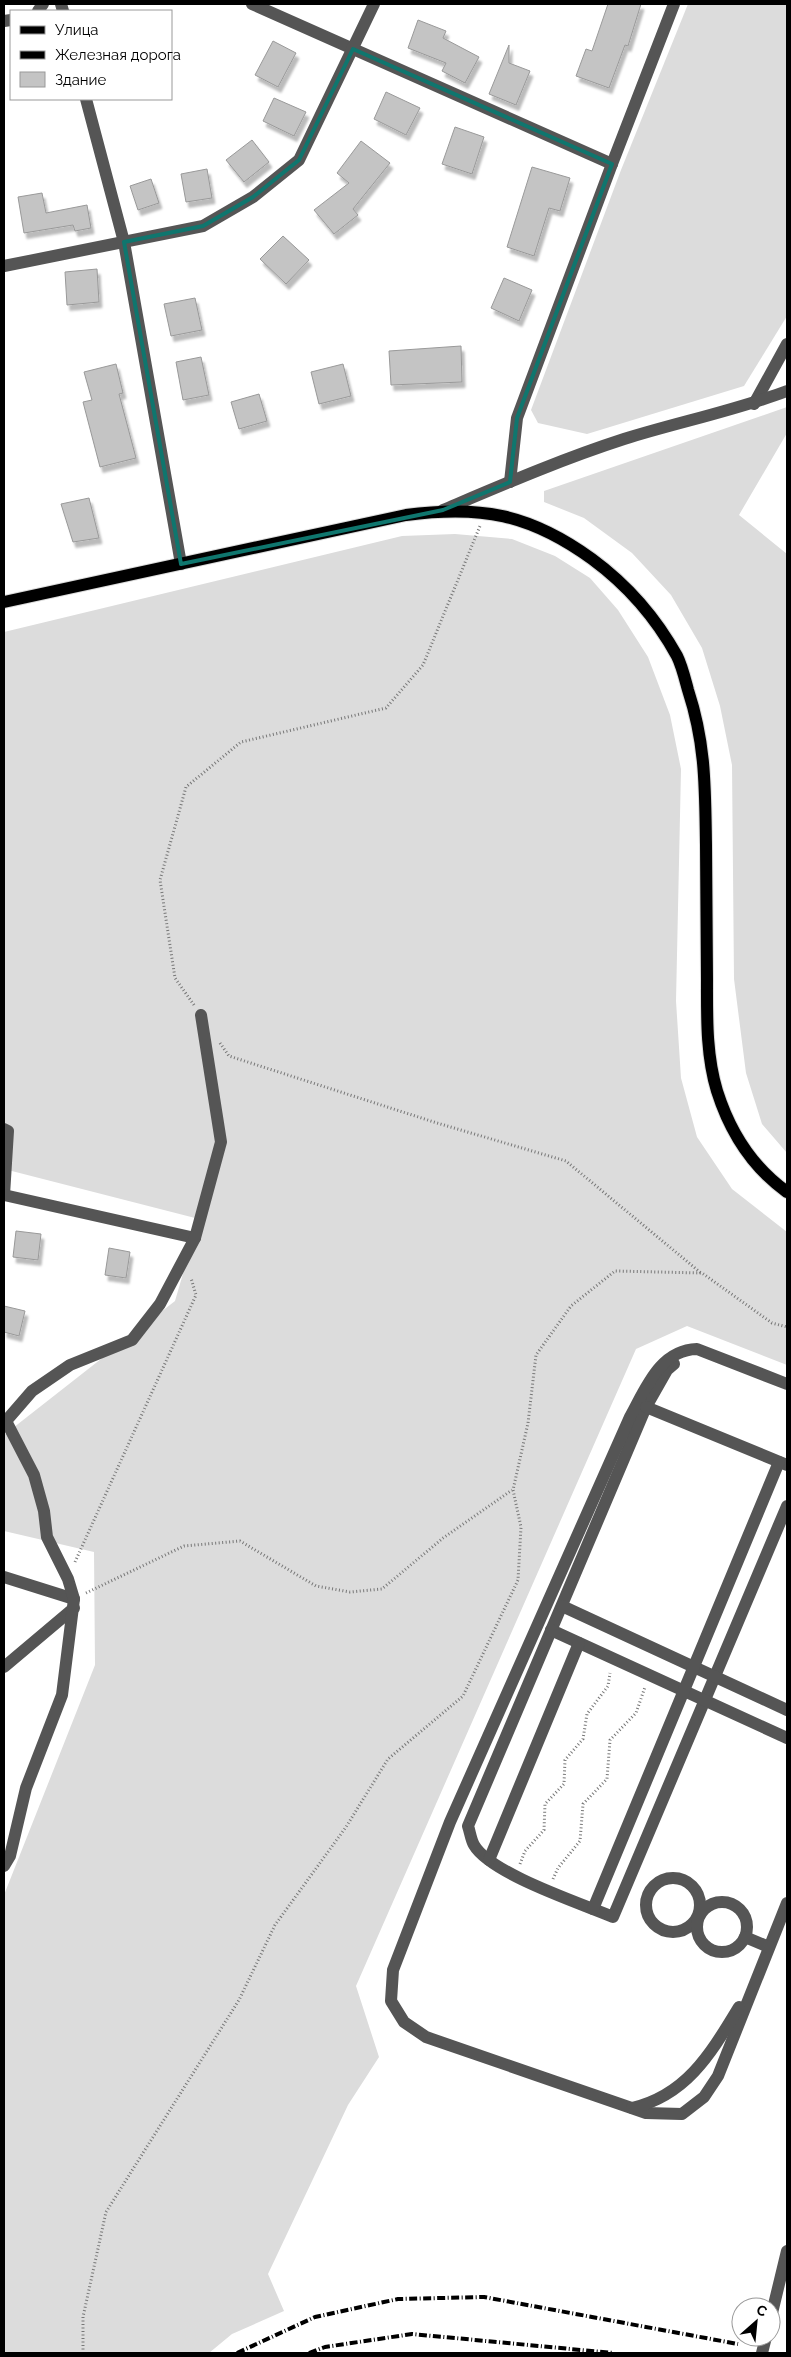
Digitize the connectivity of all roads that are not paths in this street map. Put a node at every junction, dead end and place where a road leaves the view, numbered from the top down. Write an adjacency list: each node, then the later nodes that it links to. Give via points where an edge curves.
1 (252, 4): 4 (street)
2 (374, 4): 4 (street)
3 (674, 4): 6 (street)
4 (353, 49): 6 (street); 7 (street, via 299,160 253,197 203,226)
5 (86, 100): 7 (street)
6 (612, 164): 12 (street, via 517,418)
7 (124, 242): 8 (street); 14 (street)
8 (4, 266)
9 (787, 344): 11 (street)
10 (787, 391): 11 (street)
11 (754, 404): 12 (street, via 623,440)
12 (510, 482): 13 (street)
13 (443, 510): 14 (main road, via 406,515); 18 (main road, via 486,512 525,521 560,538 614,575 651,616 678,657 696,714 705,762 708,1038 716,1090 738,1142 773,1182)
14 (181, 564): 15 (main road)
15 (4, 602)
16 (201, 1015): 20 (street, via 221,1142)
17 (4, 1129): 19 (street, via 8,1131)
18 (787, 1192)
19 (4, 1195): 20 (street)
20 (195, 1238): 24 (street, via 160,1304 132,1340 70,1366 32,1391)
21 (720, 1357): 22 (street); 23 (street, via 700,1353 681,1358 667,1370); 49 (street, via 697,1349 684,1349 672,1355 653,1374 630,1417 450,1822 392,1970 391,2001 404,2022 426,2037)
22 (787, 1384)
23 (646, 1407): 25 (street); 29 (street)
24 (4, 1419): 28 (street, via 34,1475 47,1537 68,1579)
25 (783, 1464): 33 (street)
26 (787, 1506): 34 (street)
27 (4, 1577): 28 (street)
28 (74, 1603): 32 (street); 40 (street, via 62,1694 26,1788 10,1856)
29 (562, 1606): 30 (street); 33 (street)
30 (552, 1630): 31 (street); 39 (street, via 468,1826 474,1845)
31 (579, 1643): 35 (street); 39 (street)
32 (4, 1667)
33 (694, 1667): 34 (street); 35 (street)
34 (715, 1677): 36 (street); 37 (street)
35 (684, 1691): 36 (street); 44 (street)
36 (705, 1700): 38 (street); 41 (street)
37 (786, 1708)
38 (787, 1738)
39 (489, 1860): 44 (street, via 516,1876)
40 (4, 1866)
41 (627, 1884): 42 (street); 44 (street, via 613,1917)
42 (648, 1894): 45 (street, via 647,1912 657,1927 674,1932 684,1930); 45 (street, via 660,1880 686,1880 701,1901)
43 (787, 1903): 47 (street)
44 (593, 1908)
45 (697, 1919): 46 (street, via 701,1942 714,1952 730,1951); 46 (street, via 708,1905 716,1902 733,1904 745,1917)
46 (745, 1937): 47 (street)
47 (769, 1947): 48 (street)
48 (759, 1973): 49 (street, via 700,2066 673,2091 653,2103); 49 (street, via 718,2076 704,2097 682,2114 646,2113)
49 (631, 2108)
50 (787, 2251): 51 (street)
51 (776, 2297)

